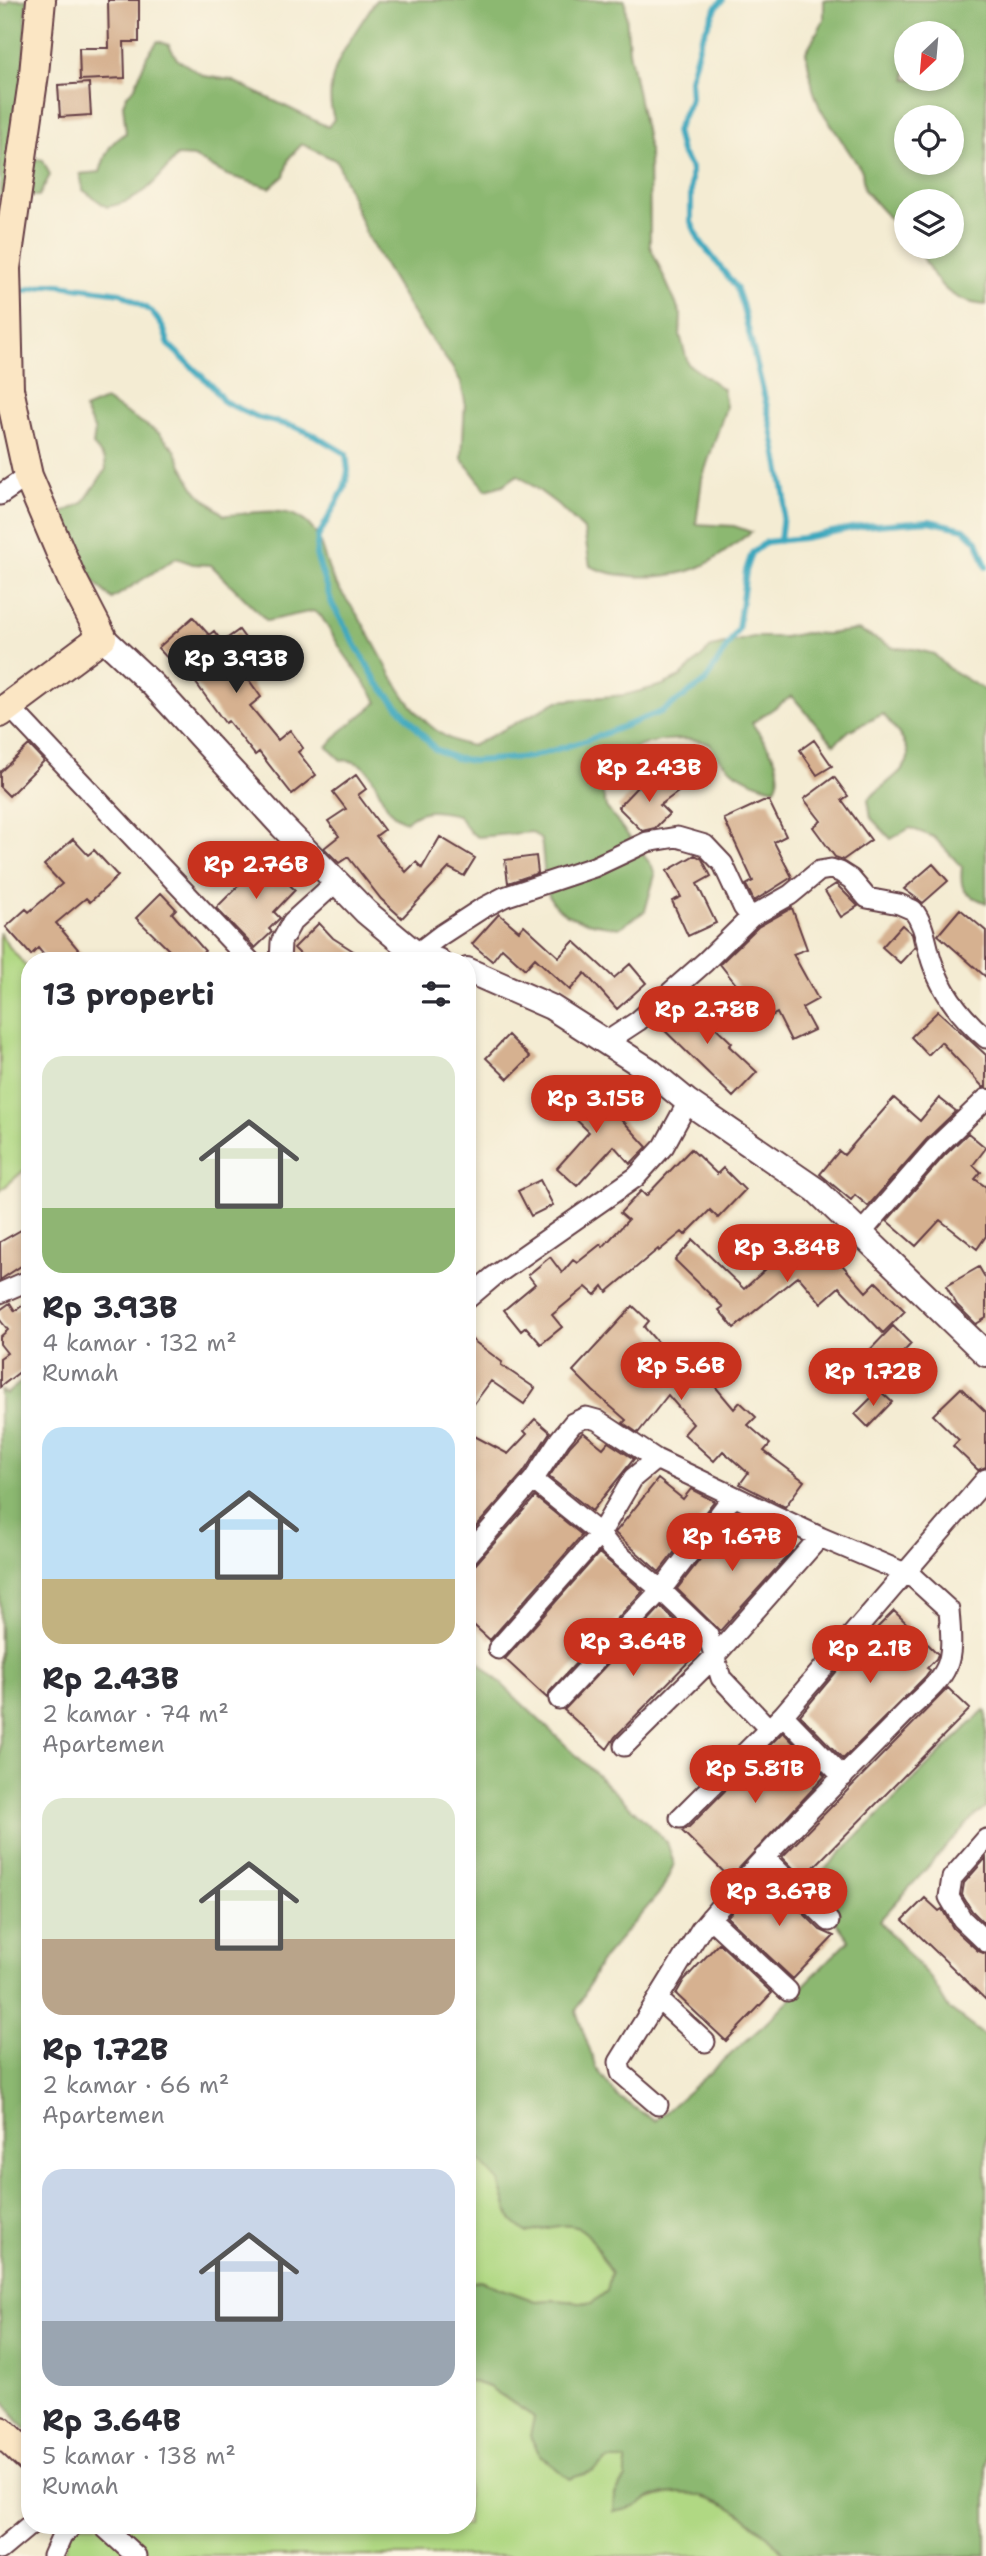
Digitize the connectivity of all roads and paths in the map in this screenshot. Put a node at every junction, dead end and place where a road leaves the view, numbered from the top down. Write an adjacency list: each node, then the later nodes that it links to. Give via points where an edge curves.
1 (41, 0): 2 (main road, via 6,268 9,389)
2 (28, 476): 3 (street); 4 (main road)
3 (0, 495)
4 (102, 637): 5 (main road); 6 (street, via 153,685)
5 (5, 709): 8 (street)
6 (336, 882): 9 (street, via 292,922); 10 (street)
7 (751, 917): 11 (street, via 723,864 705,845 677,837 647,842 594,867 505,897 481,909); 13 (street, via 824,869 851,879 867,898 907,906 917,915 932,963 959,1013); 14 (street, via 638,1021)
8 (241, 952)
9 (280, 952)
10 (414, 952)
11 (430, 952)
12 (476, 974): 14 (street, via 551,1007)
13 (986, 1038)
14 (606, 1042): 16 (street)
15 (986, 1099): 17 (street, via 935,1148)
16 (688, 1102): 17 (street, via 816,1190); 19 (street, via 664,1146 636,1177)
17 (861, 1233): 21 (street)
18 (21, 1284): 20 (street)
19 (476, 1292)
20 (0, 1293)
21 (986, 1354)
22 (656, 1459): 24 (street, via 586,1417 573,1423 559,1439); 25 (street); 26 (street, via 633,1478)
23 (986, 1479): 29 (street)
24 (533, 1480): 26 (street); 28 (street)
25 (736, 1497): 27 (street); 30 (street)
26 (600, 1534): 30 (street); 31 (street)
27 (820, 1537): 29 (street); 32 (street)
28 (476, 1546)
29 (905, 1573): 34 (street); 36 (street, via 949,1610 949,1664 936,1685)
30 (661, 1590): 32 (street, via 708,1635); 33 (street)
31 (498, 1649)
32 (715, 1656): 34 (street, via 721,1678); 35 (street)
33 (559, 1699)
34 (776, 1722): 36 (street); 37 (street)
35 (624, 1746)
36 (843, 1777): 39 (street)
37 (680, 1818)
38 (986, 1839): 42 (street, via 952,1878 949,1897 962,1919)
39 (764, 1857): 40 (street); 41 (street)
40 (710, 1918): 43 (street); 44 (street)
41 (829, 1921)
42 (986, 1942)
43 (788, 1991)
44 (658, 1999): 45 (street); 46 (street, via 619,2065 621,2073)
45 (705, 2042)
46 (658, 2105)
47 (0, 2431): 48 (main road)
48 (21, 2451)
49 (21, 2532): 52 (street)
50 (64, 2534): 53 (street)
51 (112, 2534): 54 (street)
52 (0, 2550)
53 (53, 2556)
54 (136, 2556)

